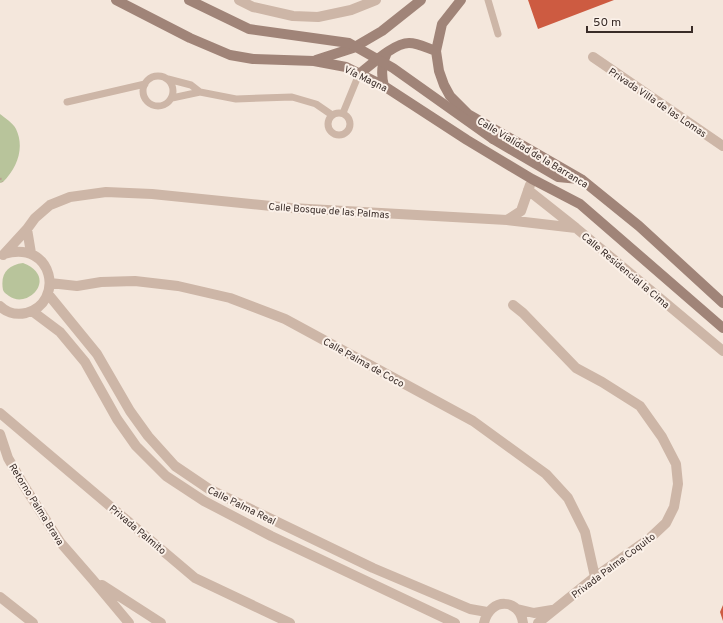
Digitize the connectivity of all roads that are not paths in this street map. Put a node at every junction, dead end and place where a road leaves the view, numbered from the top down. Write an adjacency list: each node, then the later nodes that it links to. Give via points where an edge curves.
1 (116, 0): 12 (main road, Vía Magna, via 190,38 230,55 253,59)
2 (189, 0): 24 (main road, bridge, via 249,29 349,43 393,68 493,139 558,177)
3 (239, 0): 4 (street, via 253,7 293,16 318,17 351,10)
4 (376, 0)
5 (421, 0): 12 (main road, via 387,27 353,48)
6 (461, 0): 9 (main road, via 442,24)
7 (488, 0): 8 (lane)
8 (498, 34)
9 (436, 51): 10 (main road, via 419,44 407,43 396,46); 24 (main road, Calle Vialidad de la Barranca, via 439,71 450,96 468,114)
10 (387, 53): 13 (main road); 16 (main road, via 382,69)
11 (593, 57): 22 (street, Privada Villa de las Lomas)
12 (314, 61): 13 (main road, Vía Magna, via 346,67)
13 (359, 74): 16 (main road, Vía Magna); 20 (lane)
14 (168, 79): 15 (lane, via 155,76); 17 (lane, via 191,85); 18 (lane, via 172,84)
15 (145, 84): 18 (lane, via 143,91 150,103 163,105); 19 (lane)
16 (384, 86): 23 (main road, Vía Magna)
17 (200, 92): 18 (lane); 21 (lane, via 236,99 292,97 316,104)
18 (172, 98)
19 (67, 102)
20 (343, 113): 21 (lane); 21 (lane, via 351,121 351,127 344,135 338,136 329,130 329,119)
21 (332, 115)
22 (723, 146)
23 (532, 179): 25 (street); 37 (main road, Calle Vialidad de la Barranca, via 580,204)
24 (581, 179): 33 (main road, Calle Vialidad de la Barranca, via 639,226)
25 (528, 190): 26 (street, via 521,211); 27 (street, Calle Residencial la Cima)
26 (507, 220): 27 (street, Calle Bosque de las Palmas); 28 (street, Calle Bosque de las Palmas, via 291,208 106,192 70,197 50,205)
27 (576, 228): 38 (street, Calle Residencial la Cima)
28 (27, 229): 29 (street); 30 (street)
29 (31, 253): 30 (street, via 15,251); 31 (street, via 39,258 47,269)
30 (2, 256)
31 (50, 283): 32 (street); 41 (street, Calle Palma de Coco, via 77,286 135,281 178,286 230,298 285,319 473,421 546,474 568,498 585,532)
32 (48, 294): 35 (street, via 42,304); 46 (street, Calle Palma Real, via 97,354 130,411 148,436 175,466 209,489 374,568 470,609)
33 (723, 303)
34 (513, 305): 41 (street, Privada Palma Coquito, via 576,368 640,406 662,436 676,464 678,484 674,507 666,523 650,538)
35 (32, 311): 36 (street, via 19,314); 51 (street, Calle Palma Real, via 60,332 85,362 117,419 136,446 166,476 204,501 270,536)
36 (2, 313)
37 (723, 328)
38 (723, 351)
39 (0, 413): 50 (street, Privada Palmito, via 196,578)
40 (0, 434): 42 (street, Retorno Palma Brava, via 8,458 26,490 60,542)
41 (595, 577): 45 (street, Privada Palma Coquito)
42 (93, 580): 48 (street, Retorno Palma Brava); 49 (street)
43 (0, 597): 47 (street)
44 (517, 609): 45 (street, Privada Palma Coquito, via 534,614); 46 (street, Privada Palma Coquito, via 507,604 496,605); 53 (street, via 522,617)
45 (554, 610): 54 (street, Privada Palma Coquito)
46 (487, 612): 52 (street)
47 (33, 623)
48 (129, 623)
49 (161, 623)
50 (290, 623)
51 (455, 623)
52 (484, 623)
53 (522, 623)
54 (538, 623)

